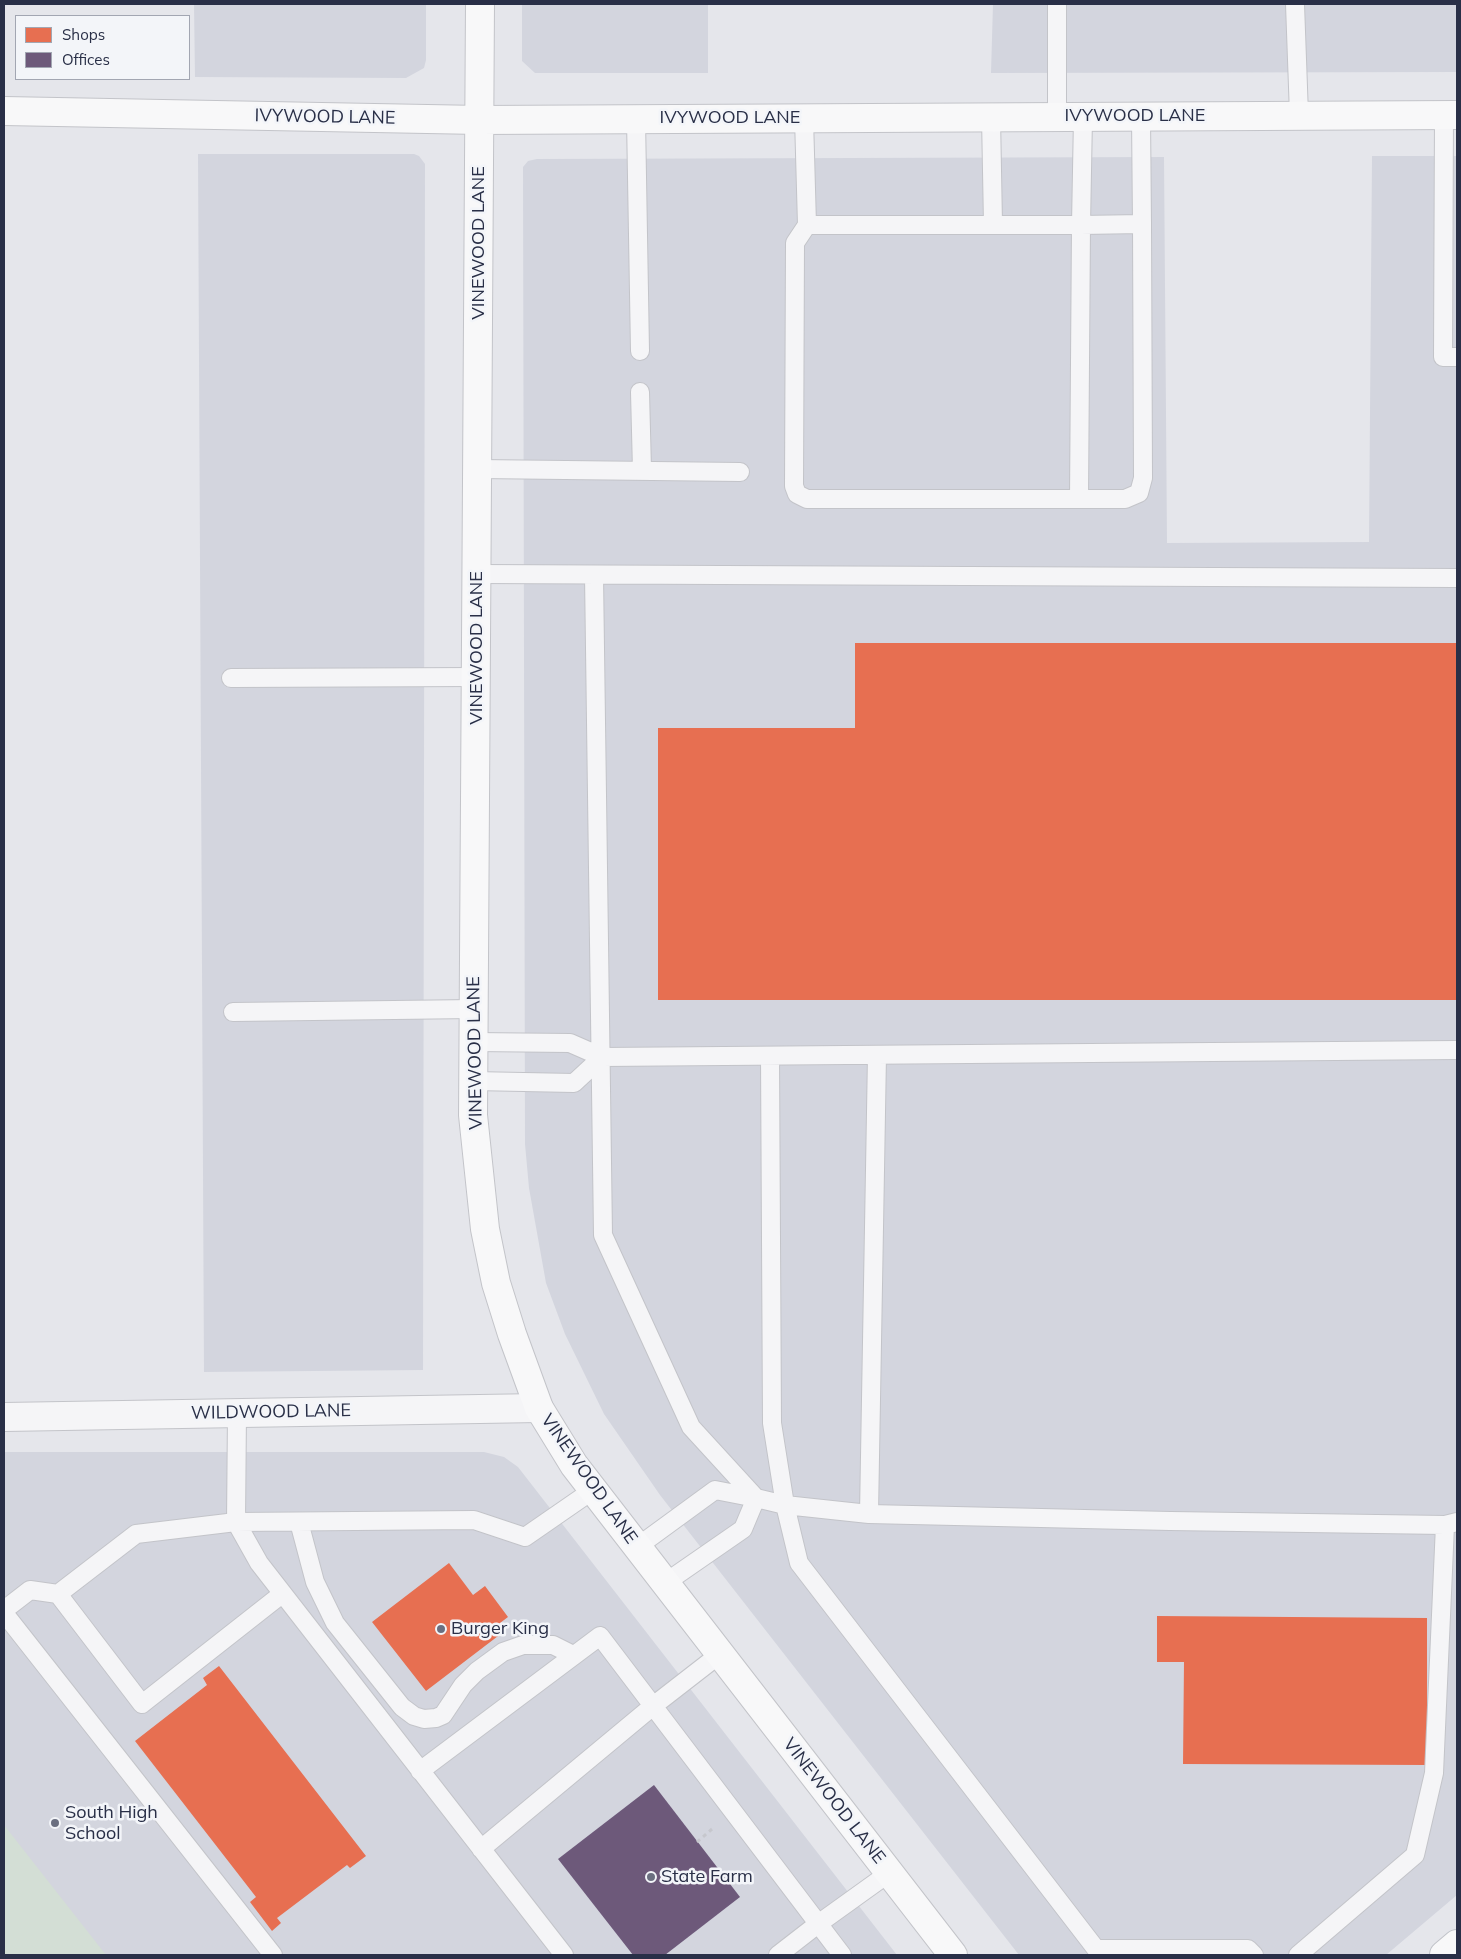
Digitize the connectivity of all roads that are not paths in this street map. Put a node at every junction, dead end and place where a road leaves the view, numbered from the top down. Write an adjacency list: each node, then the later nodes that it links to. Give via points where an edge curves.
1 (480, 4): 12 (street, VINEWOOD LANE)
2 (1058, 4): 8 (lane)
3 (1294, 4): 5 (lane)
4 (4, 111): 12 (street, IVYWOOD LANE)
5 (1299, 115): 6 (street, IVYWOOD LANE); 9 (street, IVYWOOD LANE)
6 (1451, 115): 18 (lane, via 1443,357)
7 (991, 117): 8 (street, IVYWOOD LANE); 10 (street, IVYWOOD LANE); 13 (lane)
8 (1070, 117): 9 (street, IVYWOOD LANE); 16 (lane)
9 (1141, 117): 14 (lane)
10 (804, 118): 11 (street, IVYWOOD LANE); 15 (lane)
11 (636, 119): 12 (street, IVYWOOD LANE); 17 (lane)
12 (480, 120): 20 (street, VINEWOOD LANE)
13 (993, 224): 15 (lane); 16 (lane)
14 (1142, 224): 16 (lane); 23 (lane, via 1143,478 1139,493 1125,499)
15 (807, 225): 23 (lane, via 795,243 794,486 797,494 807,499)
16 (1081, 225): 23 (lane)
17 (640, 351)
18 (1457, 357)
19 (640, 392): 21 (lane)
20 (478, 469): 21 (lane); 24 (street, VINEWOOD LANE)
21 (642, 470): 22 (lane)
22 (740, 472)
23 (1079, 499)
24 (477, 574): 25 (lane); 27 (street, VINEWOOD LANE)
25 (594, 575): 26 (lane); 35 (lane)
26 (1457, 578)
27 (476, 677): 28 (lane); 29 (street, VINEWOOD LANE)
28 (231, 678)
29 (474, 1009): 30 (lane); 31 (street, VINEWOOD LANE)
30 (233, 1012)
31 (474, 1042): 35 (lane, via 570,1043); 36 (street, VINEWOOD LANE)
32 (1457, 1050): 33 (lane)
33 (877, 1055): 34 (lane); 43 (lane)
34 (770, 1056): 35 (lane); 42 (lane, via 772,1423)
35 (602, 1057): 36 (lane, via 574,1083); 41 (lane, via 603,1235 691,1427)
36 (474, 1081): 37 (street, VINEWOOD LANE, via 474,1115 485,1229 496,1283)
37 (539, 1408): 38 (street, WILDWOOD LANE); 40 (street, VINEWOOD LANE, via 574,1465)
38 (237, 1412): 39 (street, WILDWOOD LANE); 44 (lane)
39 (4, 1417)
40 (594, 1490): 45 (lane, via 525,1537 474,1520); 47 (street, VINEWOOD LANE)
41 (756, 1498): 42 (lane); 47 (lane, via 715,1490); 48 (lane, via 743,1529)
42 (785, 1505): 43 (lane); 65 (lane, via 799,1564 1096,1949 1248,1949)
43 (869, 1514): 46 (lane)
44 (236, 1522): 45 (lane); 49 (lane, via 136,1534); 50 (lane, via 259,1564)
45 (300, 1522): 53 (lane, via 315,1582 335,1623 402,1707 414,1716 424,1719 443,1715 463,1685 503,1652 523,1645 553,1645)
46 (1451, 1524): 66 (lane, via 1434,1773 1415,1856)
47 (637, 1547): 48 (street, VINEWOOD LANE)
48 (664, 1583): 52 (street, VINEWOOD LANE)
49 (58, 1594): 50 (lane, via 142,1704); 51 (lane, via 30,1590)
50 (282, 1594): 55 (lane)
51 (4, 1612): 60 (lane)
52 (720, 1654): 54 (lane); 57 (street, VINEWOOD LANE)
53 (573, 1655): 54 (lane, via 600,1636); 55 (lane)
54 (653, 1706): 56 (lane); 58 (lane)
55 (420, 1771): 56 (lane)
56 (481, 1849): 61 (lane)
57 (890, 1874): 58 (lane); 64 (street, VINEWOOD LANE)
58 (818, 1924): 62 (lane); 63 (lane)
59 (1457, 1944): 67 (street)
60 (273, 1955)
61 (564, 1955)
62 (778, 1955)
63 (842, 1955)
64 (952, 1955)
65 (1254, 1955)
66 (1298, 1955)
67 (1444, 1955)

